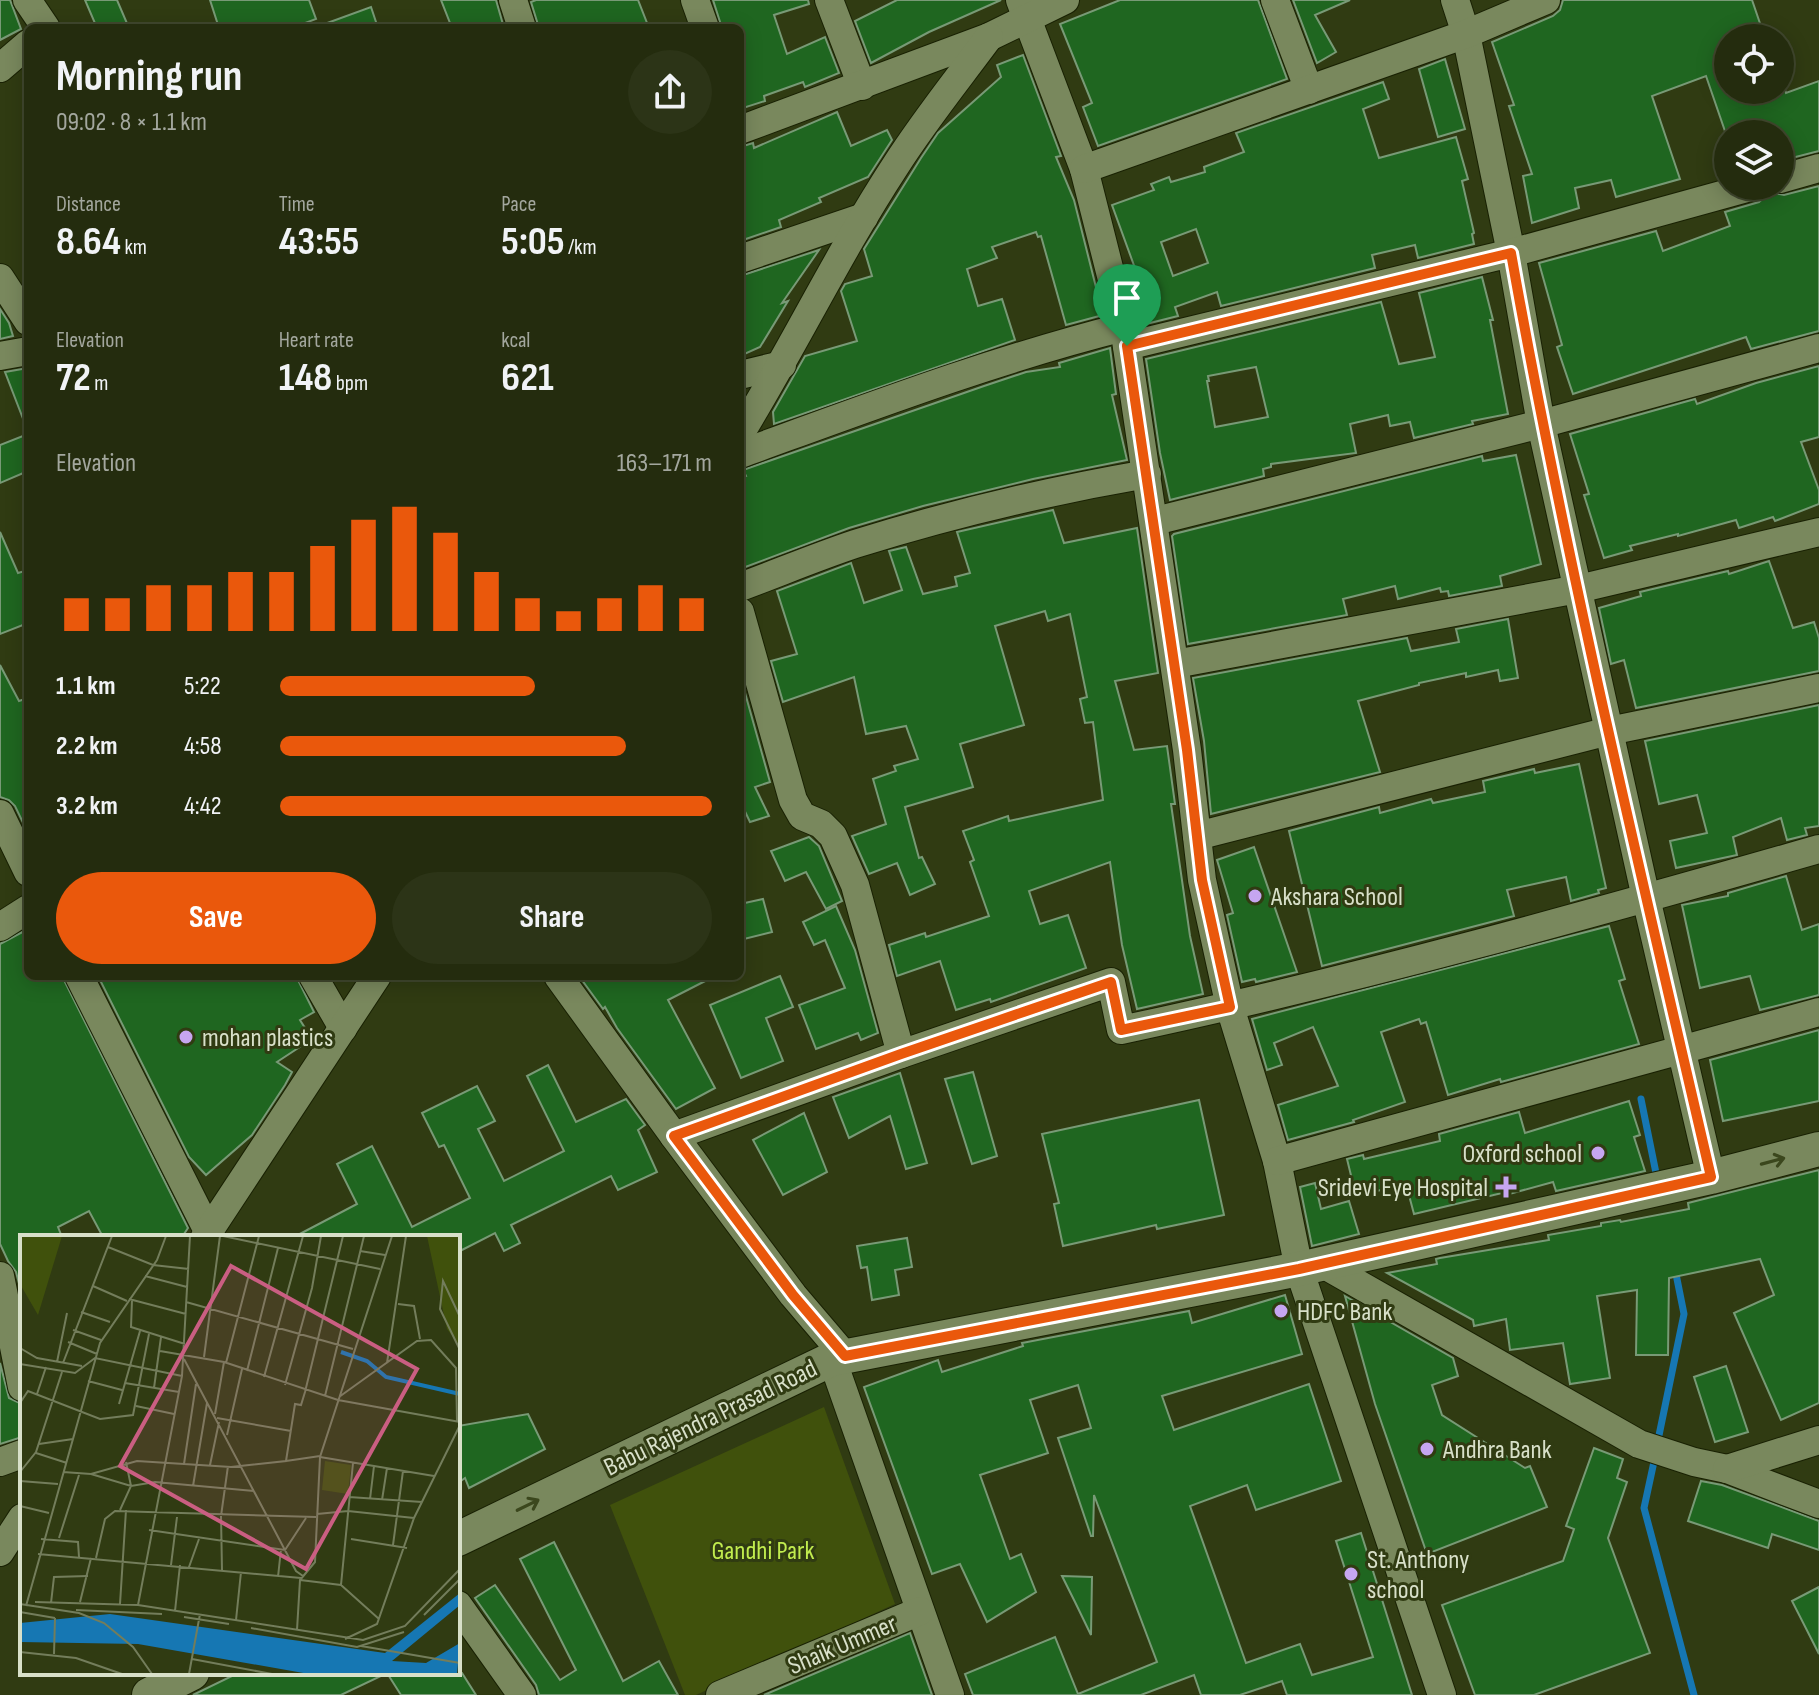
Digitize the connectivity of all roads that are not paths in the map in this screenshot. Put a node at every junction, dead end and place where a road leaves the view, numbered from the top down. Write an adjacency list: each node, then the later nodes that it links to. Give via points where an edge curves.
1 (27, 0): 10 (street)
2 (513, 0): 11 (street)
3 (695, 0): 12 (street)
4 (829, 0): 17 (street)
5 (1065, 0): 9 (street)
6 (1275, 0): 18 (street)
7 (1455, 0): 13 (street)
8 (1546, 0): 13 (street)
9 (1025, 9): 14 (street); 21 (street)
10 (43, 24)
11 (521, 24)
12 (704, 24)
13 (1466, 34): 18 (street); 25 (street)
14 (989, 37): 17 (street); 24 (street)
15 (24, 47): 16 (street)
16 (0, 68)
17 (862, 86): 19 (street)
18 (1309, 90): 21 (street)
19 (744, 127)
20 (1819, 168): 22 (street)
21 (1084, 169): 29 (street)
22 (1794, 175)
23 (1714, 197): 25 (street)
24 (864, 217): 26 (street); 33 (street)
25 (1511, 253): 29 (street); 35 (street)
26 (744, 258)
27 (0, 278): 28 (street)
28 (24, 315)
29 (1125, 336): 37 (street, via 1045,347); 38 (street)
30 (1819, 348): 35 (street)
31 (24, 352): 32 (street)
32 (0, 356)
33 (782, 365): 34 (street); 36 (street)
34 (744, 374)
35 (1541, 424): 39 (street); 42 (street)
36 (744, 427)
37 (744, 453)
38 (1147, 474): 39 (street); 41 (street, via 1055,490 915,527)
39 (1155, 521): 44 (street)
40 (1819, 532): 42 (street)
41 (744, 586)
42 (1578, 589): 44 (street); 46 (street)
43 (744, 626): 62 (street, via 793,800 802,816 833,836 855,885)
44 (1175, 664): 48 (street)
45 (1819, 688): 46 (street)
46 (1609, 731): 48 (street); 51 (street)
47 (0, 814): 50 (street)
48 (1197, 836): 58 (street)
49 (1819, 849): 51 (street)
50 (24, 864)
51 (1646, 898): 58 (street); 61 (street)
52 (24, 912): 53 (street)
53 (0, 927)
54 (81, 980): 67 (street)
55 (315, 980): 60 (street)
56 (374, 980): 60 (street)
57 (561, 980): 63 (street)
58 (1230, 1007): 62 (street, via 1121,1030 1111,982); 65 (street)
59 (1819, 1012): 61 (street)
60 (343, 1028): 67 (street)
61 (1681, 1049): 65 (street); 66 (street)
62 (901, 1054): 63 (street)
63 (674, 1136): 70 (street)
64 (1819, 1149): 66 (street, Babu Rajendra Prasad Road, one-way to 64)
65 (1277, 1161): 68 (street)
66 (1711, 1177): 68 (street, Babu Rajendra Prasad Road)
67 (208, 1235)
68 (1311, 1266): 70 (street, Babu Rajendra Prasad Road); 75 (street, via 1639,1444); 87 (street)
69 (0, 1276): 71 (street)
70 (839, 1357): 78 (street, Babu Rajendra Prasad Road, one-way to 70); 81 (street)
71 (20, 1377)
72 (1819, 1440): 75 (street)
73 (20, 1455): 74 (street)
74 (0, 1462)
75 (1727, 1469): 76 (street)
76 (1819, 1504)
77 (20, 1521): 79 (street)
78 (460, 1538)
79 (0, 1552)
80 (460, 1608): 84 (street)
81 (920, 1611): 85 (street, Shaik Ummer); 86 (street)
82 (188, 1675): 83 (street)
83 (149, 1695)
84 (522, 1695)
85 (720, 1695)
86 (950, 1695)
87 (1442, 1695)

